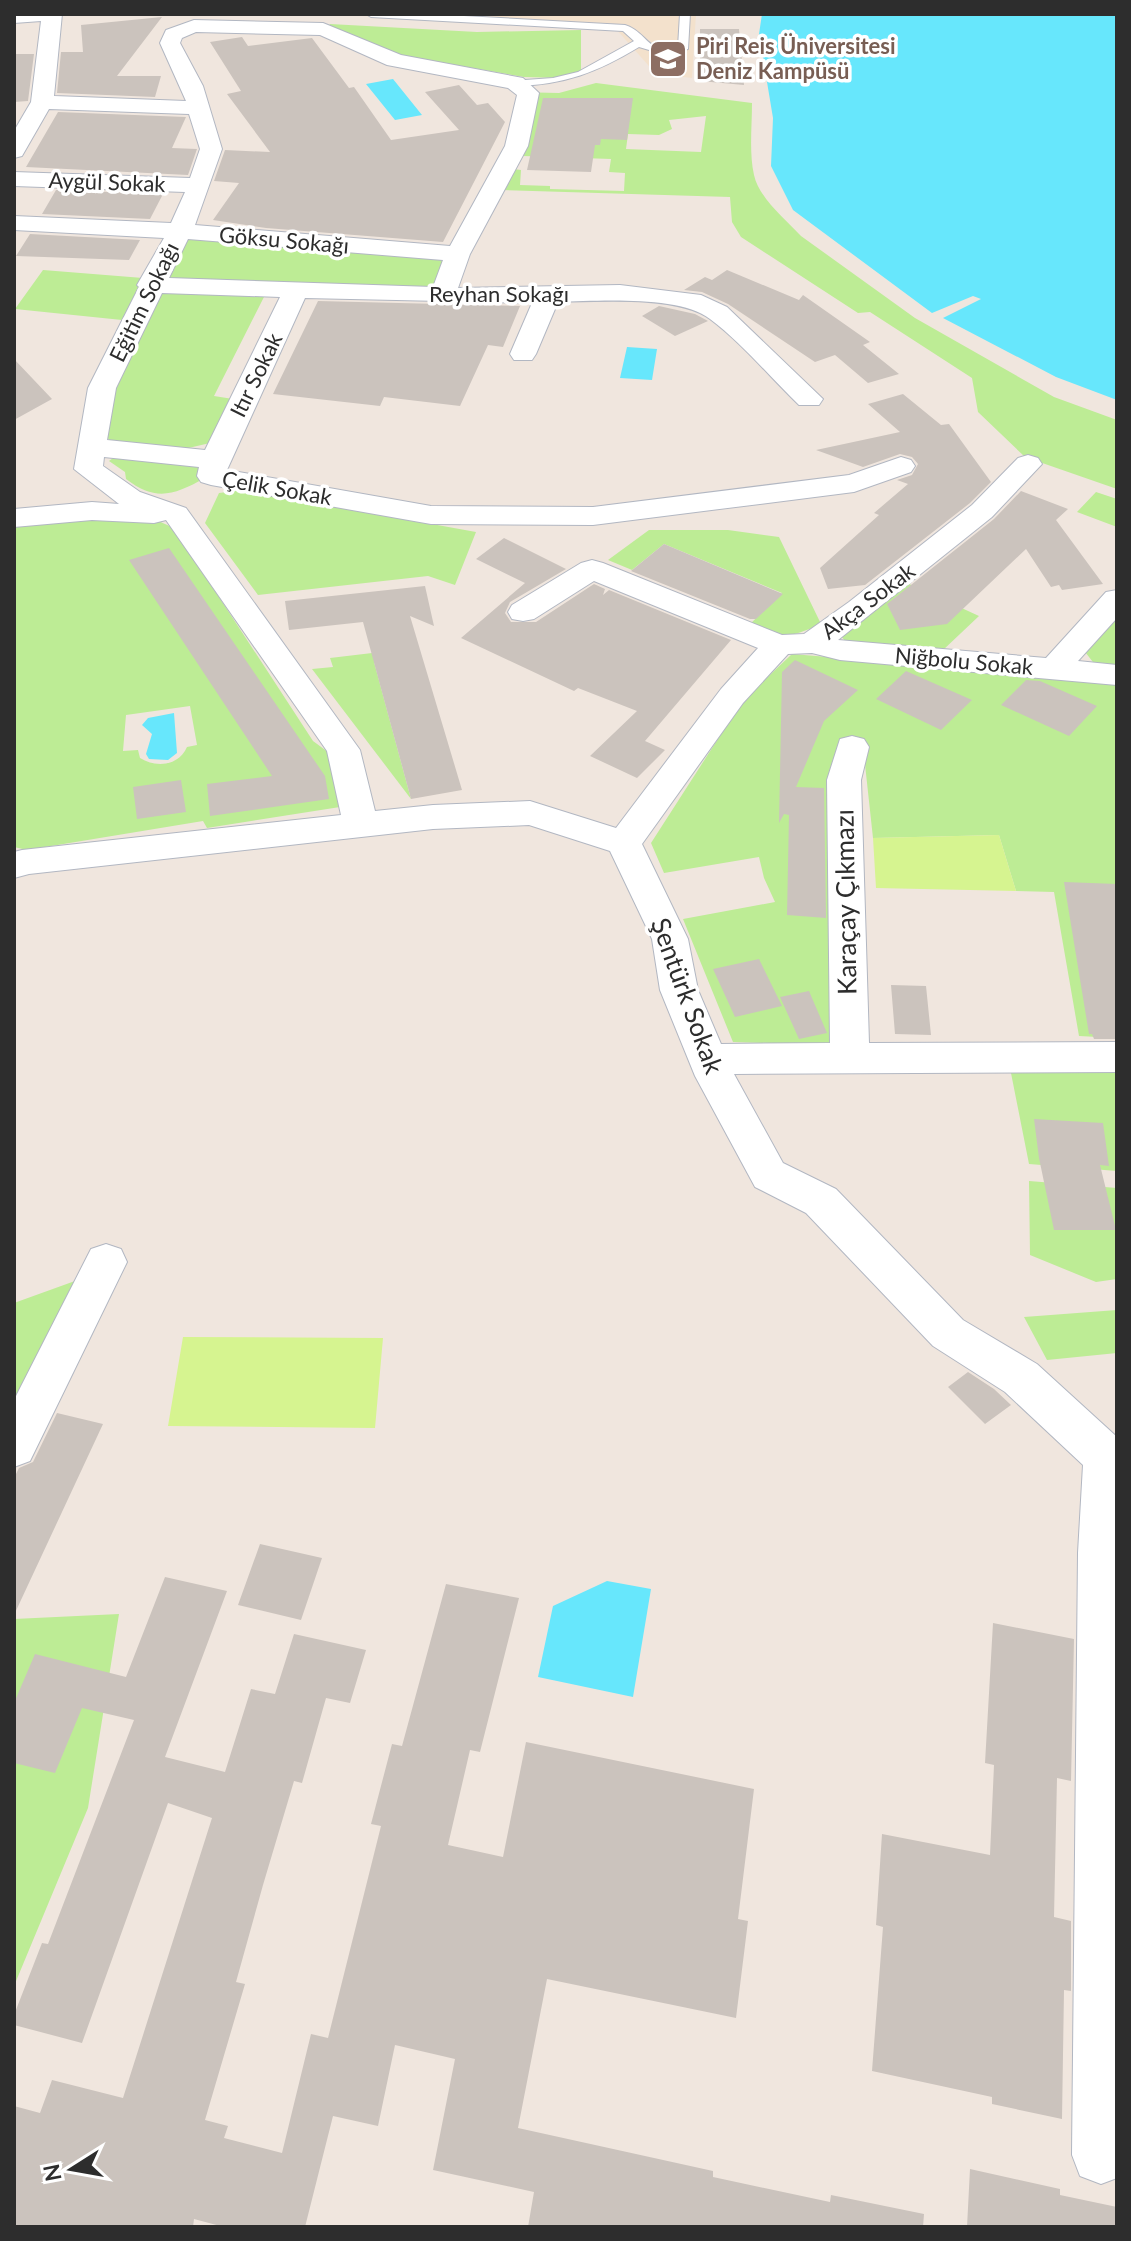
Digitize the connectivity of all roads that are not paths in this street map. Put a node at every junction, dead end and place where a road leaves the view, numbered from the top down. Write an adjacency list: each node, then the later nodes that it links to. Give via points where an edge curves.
1 (52, 14): 5 (street); 9 (street, Aygül Sokak)
2 (371, 14): 6 (lane)
3 (638, 14): 6 (lane)
4 (685, 14): 7 (lane, via 683,49 656,51)
5 (14, 17)
6 (612, 27): 7 (lane, via 632,31)
7 (640, 42): 8 (lane, via 594,70 557,83)
8 (515, 83): 10 (street, Eğitim Sokağı, via 395,60 323,29 194,26 173,34 170,43); 16 (street, via 528,93 517,145)
9 (42, 102): 10 (street); 11 (street, Aygül Sokak)
10 (199, 108): 13 (street, Eğitim Sokağı, via 211,149)
11 (14, 151)
12 (14, 179): 13 (street, Aygül Sokak)
13 (199, 185): 15 (street, Eğitim Sokağı)
14 (14, 223): 15 (street, Göksu Sokağı)
15 (179, 231): 16 (street, Göksu Sokağı); 17 (street, Eğitim Sokağı)
16 (458, 254): 19 (street)
17 (150, 285): 18 (street, Reyhan Sokağı); 23 (street, Eğitim Sokağı, via 102,388)
18 (296, 290): 19 (street, Reyhan Sokağı); 26 (street, Itır Sokak)
19 (443, 295): 20 (street, Reyhan Sokağı)
20 (548, 295): 21 (street); 22 (street, Reyhan Sokağı, via 620,293 692,300 718,312)
21 (523, 354)
22 (809, 399)
23 (94, 447): 26 (street, Çelik Sokak); 27 (street, Eğitim Sokağı, via 88,469 130,498)
24 (1028, 464): 31 (street, Akça Sokak, via 982,511)
25 (901, 466): 26 (street, Çelik Sokak, via 854,483 593,516 431,515)
26 (213, 468): 27 (street, Itır Sokak, via 194,502)
27 (176, 514): 28 (street, via 92,511); 36 (street, via 343,750)
28 (14, 518)
29 (1117, 599): 33 (street)
30 (523, 612): 32 (street, via 592,569)
31 (812, 643): 32 (street, Akça Sokak); 33 (street, Niğbolu Sokak, via 840,650)
32 (779, 645): 37 (street, via 732,696)
33 (1055, 668): 34 (street, Niğbolu Sokak)
34 (1117, 675)
35 (852, 747): 40 (street, Karaçay Çıkmazı, via 844,780)
36 (361, 825): 37 (street, via 530,813); 38 (street)
37 (624, 843): 41 (street, Şentürk Sokak, via 670,939 679,990)
38 (17, 863)
39 (1117, 1057): 40 (street)
40 (850, 1058): 41 (street)
41 (708, 1059): 44 (street, Şentürk Sokak, via 769,1175 821,1201 948,1333 1021,1378)
42 (106, 1262): 43 (street)
43 (14, 1446)
44 (1111, 1457): 45 (street, via 1102,1553)
45 (1101, 2155)

